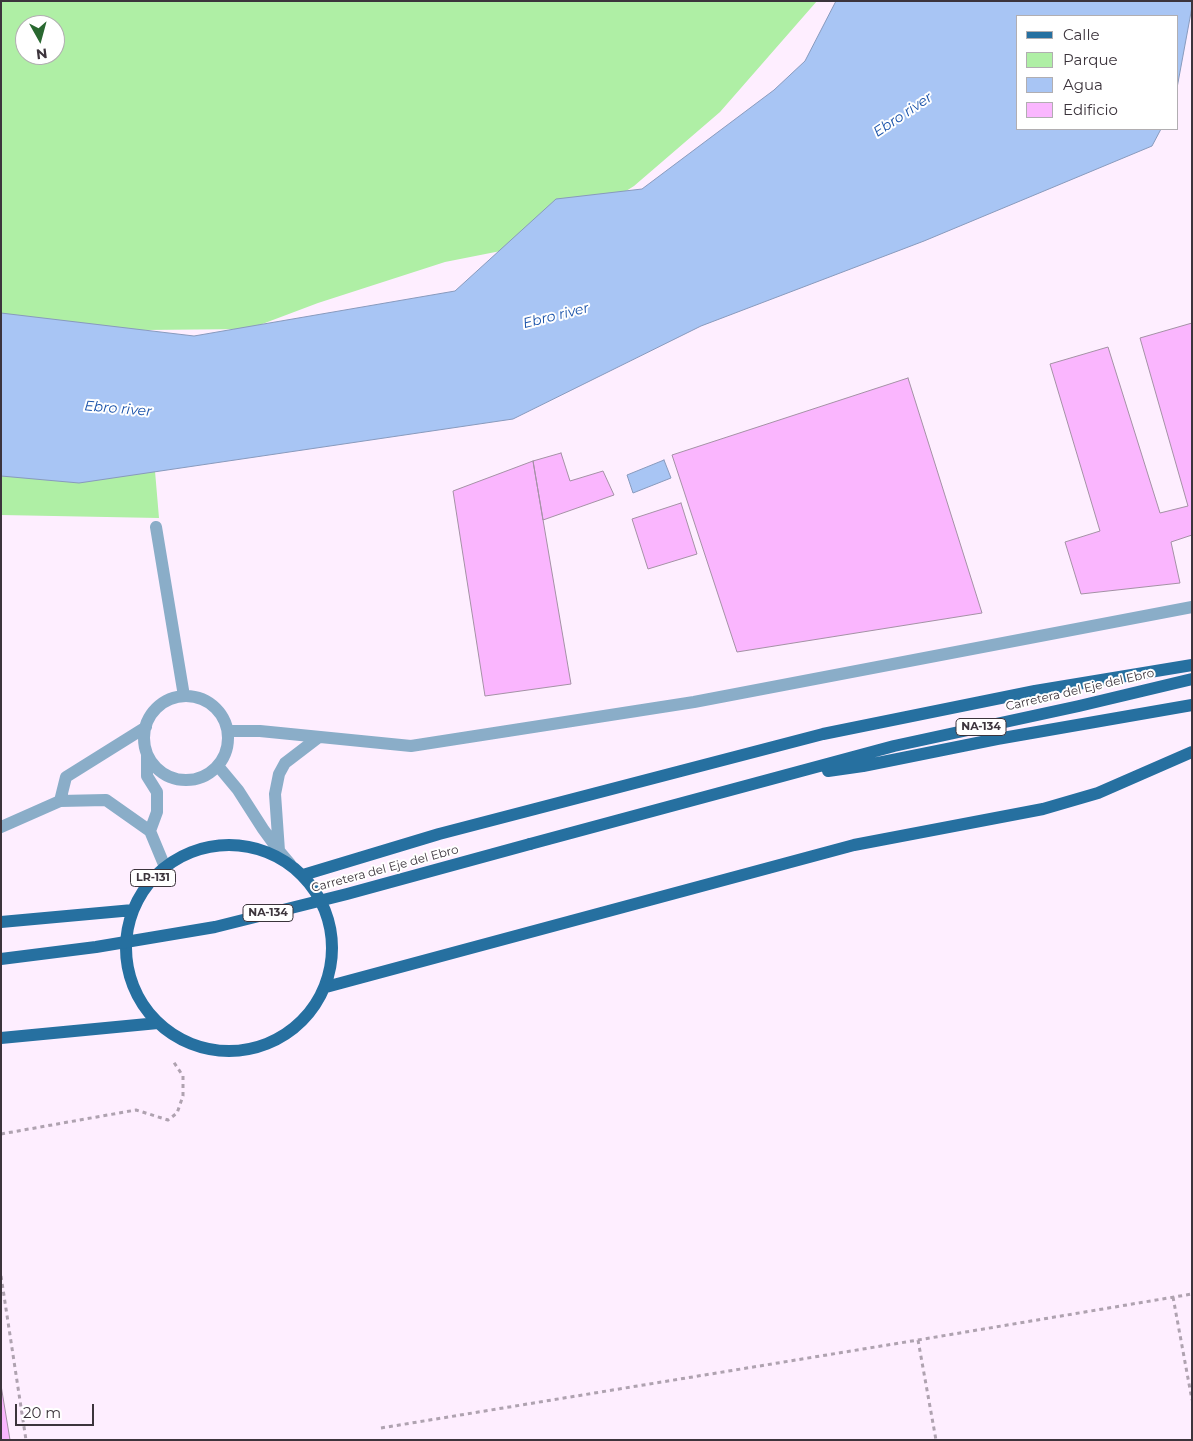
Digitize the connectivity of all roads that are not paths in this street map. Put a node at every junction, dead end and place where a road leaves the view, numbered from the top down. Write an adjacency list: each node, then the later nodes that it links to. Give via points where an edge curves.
1 (156, 527): 5 (street)
2 (1192, 606): 9 (street, via 694,702 411,746)
3 (1192, 665): 20 (main road, via 1035,691 823,734 439,834)
4 (1192, 679): 13 (main road, Carretera del Eje del Ebro / NA-134, via 894,746)
5 (184, 696): 7 (street, via 160,705); 8 (street, via 208,702 224,720)
6 (1192, 706): 13 (main road, Carretera del Eje del Ebro / NA-134)
7 (146, 727): 10 (street); 14 (street, via 66,777)
8 (228, 731): 9 (street); 12 (street, via 228,744)
9 (319, 737): 17 (street, via 285,763 278,774 275,794)
10 (146, 752): 12 (street, via 164,774 178,779 192,780); 16 (street, via 147,776 157,792 157,812)
11 (1192, 752): 24 (main road, via 1098,794 1043,809 854,845)
12 (218, 766): 17 (street)
13 (771, 780): 23 (main road, Carretera del Eje del Ebro / NA-134, bridge, via 215,927)
14 (60, 801): 15 (street); 16 (street, via 106,800)
15 (1, 827)
16 (150, 831): 19 (street)
17 (279, 851): 18 (street)
18 (290, 864): 19 (main road, LR-131, via 260,849 227,844 194,850); 20 (main road, LR-131)
19 (165, 867): 21 (main road, LR-131, via 146,886)
20 (303, 875): 24 (main road, LR-131, via 321,899 331,928 333,958)
21 (133, 910): 22 (main road); 25 (main road, LR-131, via 126,940 128,970 139,999)
22 (1, 922)
23 (1, 959)
24 (326, 987): 25 (main road, LR-131, via 306,1018 285,1036 239,1051 195,1046)
25 (158, 1023): 26 (main road)
26 (1, 1038)

